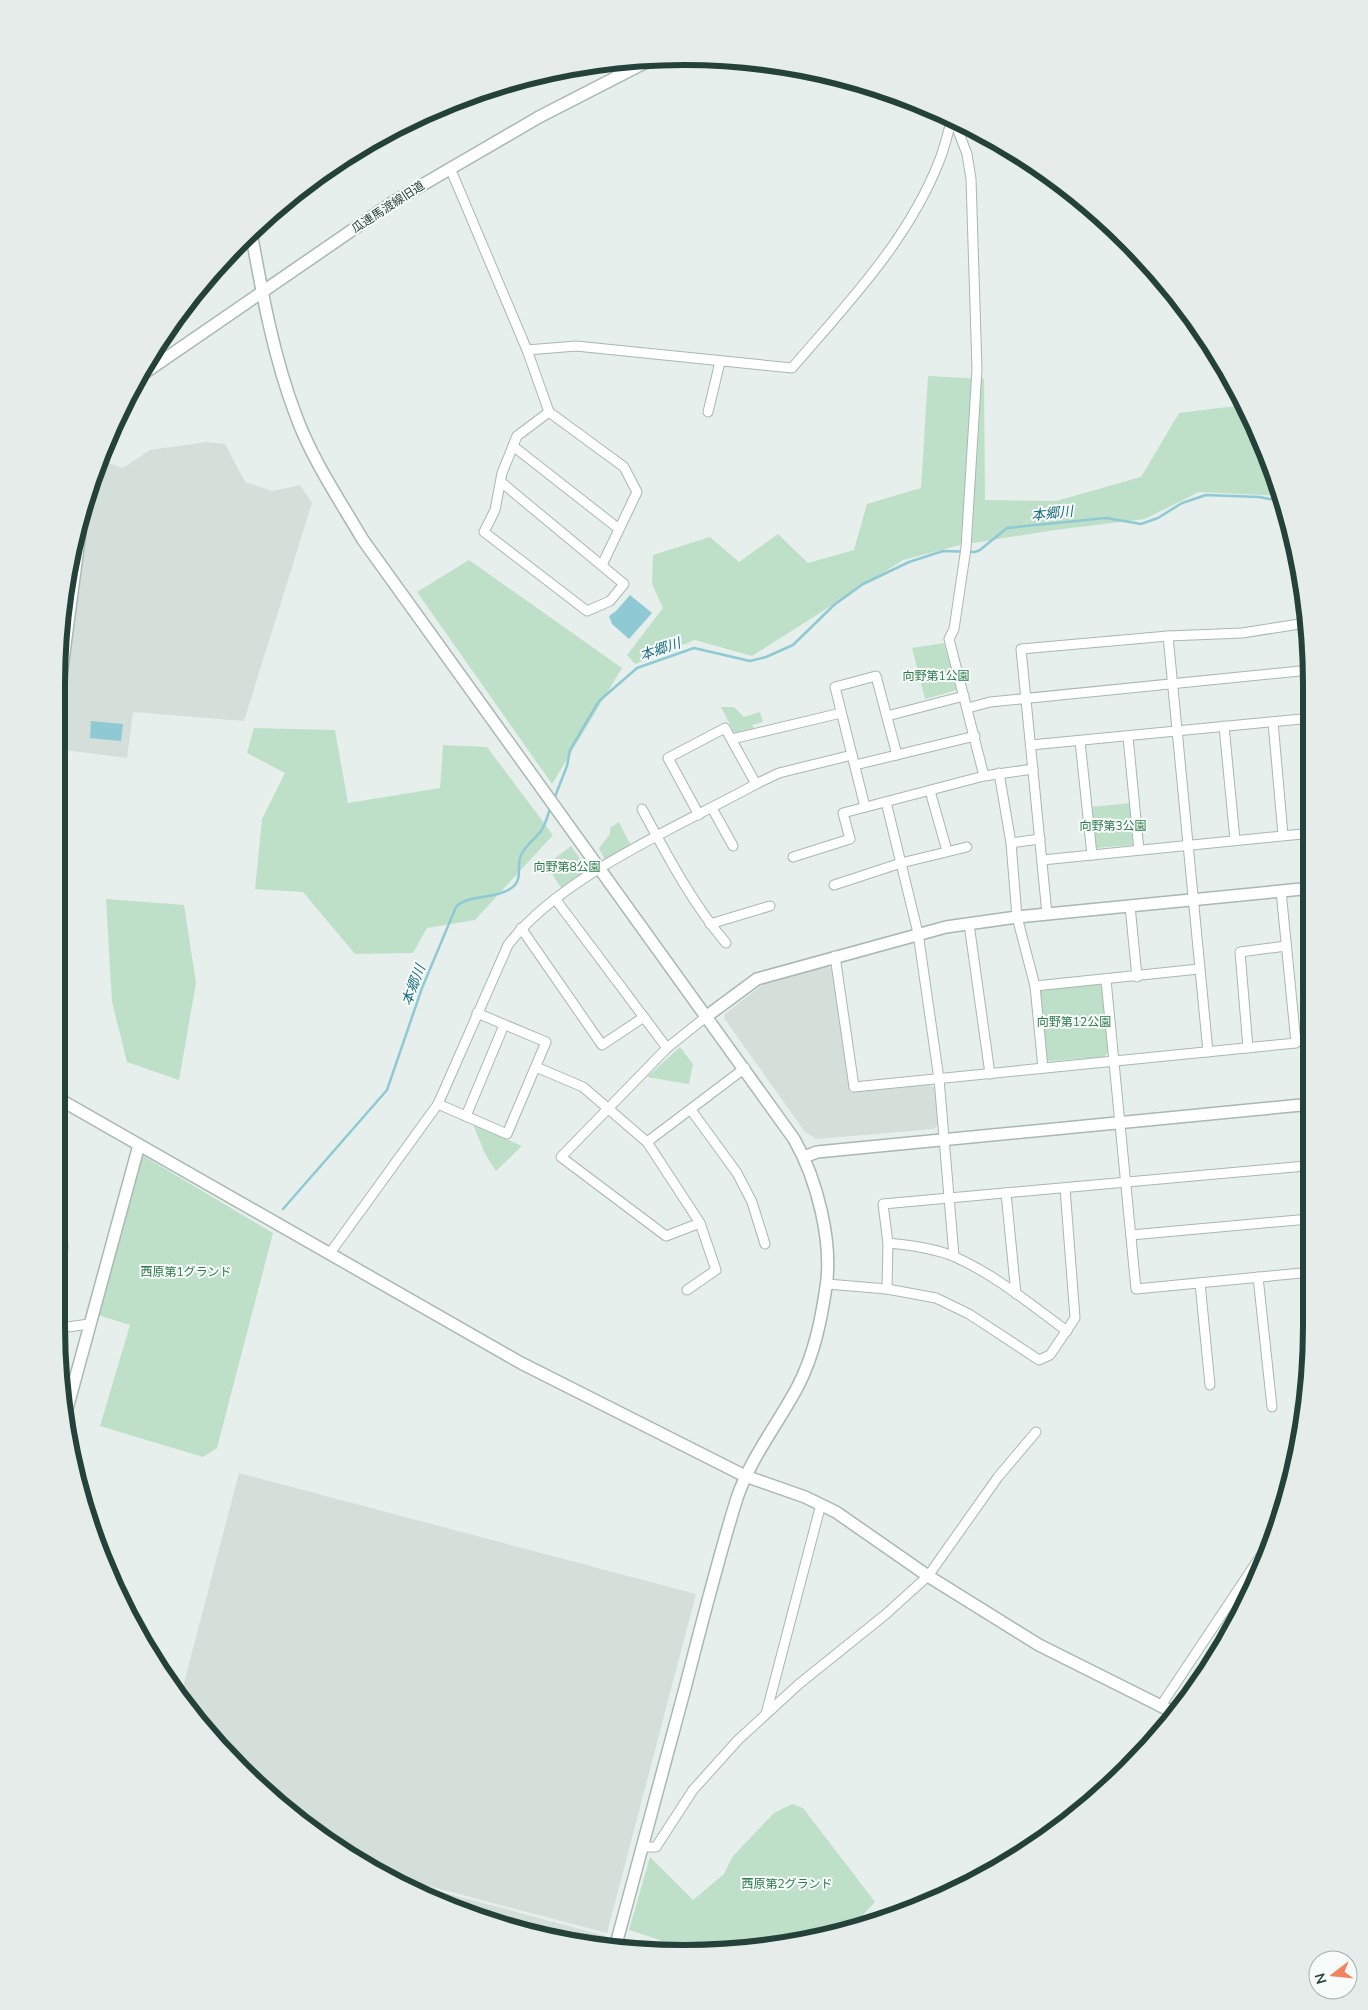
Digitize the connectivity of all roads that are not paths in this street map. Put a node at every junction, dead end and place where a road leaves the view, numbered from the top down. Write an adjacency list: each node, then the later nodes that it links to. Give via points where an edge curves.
1 (637, 67): 4 (street, 瓜連馬渡線旧道)
2 (951, 126): 8 (street, via 940,160 904,230 855,297 792,368)
3 (956, 128): 22 (street, via 971,179 976,350 966,551 954,630 949,639)
4 (450, 168): 6 (street, 瓜連馬渡線旧道, via 393,202); 7 (street)
5 (252, 240): 6 (street)
6 (261, 291): 9 (street, 瓜連馬渡線旧道); 64 (street, via 295,413 315,458 363,540)
7 (527, 350): 8 (street, via 576,346); 10 (street)
8 (720, 362): 11 (street)
9 (152, 368)
10 (549, 412): 12 (street, via 517,436); 14 (street, via 624,467 637,492)
11 (708, 412)
12 (513, 446): 13 (street); 14 (street)
13 (501, 482): 15 (street); 15 (street, via 495,510 484,532 587,611 610,601 624,584)
14 (619, 529): 15 (street)
15 (602, 565)
16 (73, 588): 17 (street)
17 (68, 621)
18 (1300, 624): 19 (street, via 1242,633)
19 (1168, 636): 21 (street); 23 (street, via 1021,650)
20 (1303, 671): 21 (street)
21 (1171, 684): 23 (street); 30 (street)
22 (964, 696): 24 (street); 26 (street)
23 (1026, 698): 24 (street); 35 (street)
24 (968, 708): 31 (street)
25 (841, 713): 26 (street, via 835,688 876,676); 33 (street); 36 (street)
26 (887, 716): 37 (street)
27 (1303, 719): 28 (street)
28 (1272, 722): 29 (street); 50 (street)
29 (1224, 726): 30 (street); 53 (street)
30 (1176, 731): 32 (street); 55 (street)
31 (975, 736): 37 (street); 41 (street)
32 (1128, 737): 34 (street); 58 (street)
33 (732, 739): 42 (street); 48 (street, via 725,728 668,758)
34 (1080, 741): 35 (street); 60 (street)
35 (1031, 745): 39 (street)
36 (852, 755): 38 (street); 42 (street, via 779,773)
37 (897, 755): 38 (street)
38 (855, 765): 45 (street)
39 (1033, 769): 40 (street); 52 (street)
40 (999, 773): 41 (street); 54 (street)
41 (984, 776): 43 (street)
42 (756, 784): 46 (street)
43 (930, 791): 44 (street); 59 (street)
44 (886, 802): 45 (street); 63 (street)
45 (865, 807): 61 (street, via 843,813 850,839)
46 (712, 808): 48 (street); 56 (street)
47 (642, 809): 51 (street)
48 (699, 815): 51 (street)
49 (1303, 834): 50 (street)
50 (1283, 835): 53 (street)
51 (657, 837): 64 (street); 74 (street)
52 (1040, 839): 54 (street); 62 (street)
53 (1235, 840): 55 (street)
54 (1011, 843): 73 (street)
55 (1187, 845): 58 (street); 69 (street)
56 (733, 846)
57 (967, 847): 59 (street)
58 (1139, 850): 60 (street)
59 (947, 851): 63 (street)
60 (1092, 855): 62 (street)
61 (793, 857)
62 (1042, 860): 72 (street)
63 (901, 864): 65 (street); 77 (street)
64 (600, 868): 68 (street); 86 (street)
65 (834, 885)
66 (1303, 889): 67 (street)
67 (1281, 891): 69 (street); 79 (street)
68 (556, 900): 76 (street); 87 (street)
69 (1192, 900): 71 (street); 81 (street)
70 (770, 906): 74 (street)
71 (1130, 906): 72 (street); 82 (street)
72 (1047, 914): 73 (street)
73 (1017, 917): 75 (street); 84 (street)
74 (710, 924): 78 (street)
75 (969, 924): 77 (street); 96 (street)
76 (520, 928): 85 (street, via 508,945); 87 (street, via 602,1045)
77 (918, 933): 80 (street); 97 (street)
78 (726, 943)
79 (1286, 946): 90 (street, via 1240,952); 90 (street, via 1296,1043)
80 (835, 956): 86 (street, via 757,979); 97 (street, via 854,1088)
81 (1199, 969): 82 (street); 91 (street)
82 (1137, 977): 83 (street)
83 (1106, 980): 84 (street); 92 (street)
84 (1035, 986): 95 (street)
85 (476, 1013): 88 (street); 99 (street)
86 (707, 1016): 89 (street); 94 (street)
87 (644, 1017): 89 (street)
88 (504, 1025): 93 (street, via 546,1042); 103 (street)
89 (667, 1048): 101 (street)
90 (1248, 1048): 91 (street)
91 (1208, 1052): 92 (street)
92 (1114, 1063): 95 (street); 104 (street)
93 (536, 1067): 101 (street, via 583,1088); 103 (street, via 506,1134)
94 (744, 1068): 102 (street); 108 (street)
95 (1043, 1068): 96 (street)
96 (990, 1074): 97 (street)
97 (939, 1079): 105 (street)
98 (65, 1102): 107 (street)
99 (438, 1104): 103 (street); 119 (street)
100 (1303, 1105): 104 (street)
101 (607, 1110): 106 (street); 115 (street, via 561,1158 666,1236)
102 (691, 1110): 106 (street); 118 (street, via 738,1173 752,1202)
103 (466, 1116)
104 (1120, 1122): 105 (street); 110 (street)
105 (944, 1139): 108 (street, via 817,1152); 113 (street)
106 (647, 1142): 115 (street)
107 (139, 1145): 119 (street); 128 (street)
108 (804, 1157): 124 (street, via 823,1226)
109 (1303, 1166): 110 (street)
110 (1126, 1181): 111 (street); 116 (street)
111 (1065, 1188): 112 (street); 130 (street, via 1075,1318)
112 (1006, 1193): 113 (street); 127 (street)
113 (949, 1198): 117 (street, via 883,1204); 120 (street)
114 (1303, 1220): 116 (street)
115 (700, 1223): 126 (street, via 716,1270)
116 (1131, 1235): 123 (street, via 1136,1289)
117 (888, 1243): 120 (street, via 912,1245); 125 (street)
118 (765, 1244)
119 (330, 1253): 135 (street, via 529,1367)
120 (954, 1256): 127 (street)
121 (1303, 1273): 122 (street)
122 (1258, 1277): 123 (street); 133 (street)
123 (1200, 1283): 131 (street)
124 (827, 1284): 125 (street); 135 (street, via 813,1350 798,1385)
125 (887, 1289): 130 (street, via 936,1298 969,1314 1040,1360 1050,1355)
126 (687, 1290)
127 (1016, 1294): 130 (street)
128 (89, 1324): 129 (street); 132 (street)
129 (65, 1327)
130 (1066, 1331)
131 (1210, 1385)
132 (69, 1400)
133 (1272, 1407)
134 (1036, 1432): 138 (street, via 998,1477)
135 (745, 1476): 136 (street); 144 (street, via 710,1592)
136 (821, 1504): 138 (street); 143 (street)
137 (1256, 1563): 139 (street)
138 (928, 1576): 141 (street, via 1038,1645); 143 (street)
139 (1242, 1584): 140 (street); 141 (street)
140 (1245, 1586)
141 (1160, 1706): 142 (street)
142 (1169, 1710)
143 (766, 1714): 144 (street, via 693,1790 656,1847)
144 (642, 1847): 145 (street)
145 (617, 1941)

